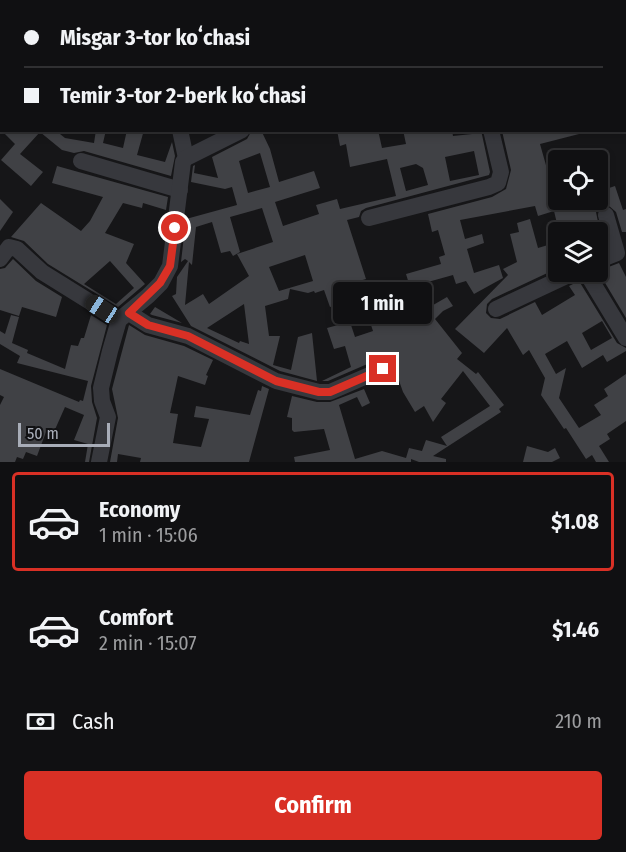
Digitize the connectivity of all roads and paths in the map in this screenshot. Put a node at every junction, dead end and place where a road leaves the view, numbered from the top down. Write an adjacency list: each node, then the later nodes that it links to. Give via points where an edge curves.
1 (180, 132): 4 (street)
2 (238, 132): 4 (street)
3 (491, 132): 8 (street, via 501,172 498,183)
4 (186, 158): 6 (street)
5 (81, 161): 6 (street)
6 (180, 190): 14 (street, via 170,266 160,283)
7 (606, 215): 9 (street)
8 (369, 218)
9 (621, 254)
10 (0, 259): 14 (street, via 9,247 17,249 42,272)
11 (554, 282): 13 (street)
12 (592, 282): 15 (street)
13 (496, 309)
14 (124, 316): 16 (street, via 188,336 276,381 319,392 330,392); 17 (street, via 101,388 108,417)
15 (626, 338)
16 (383, 369)
17 (99, 462)

